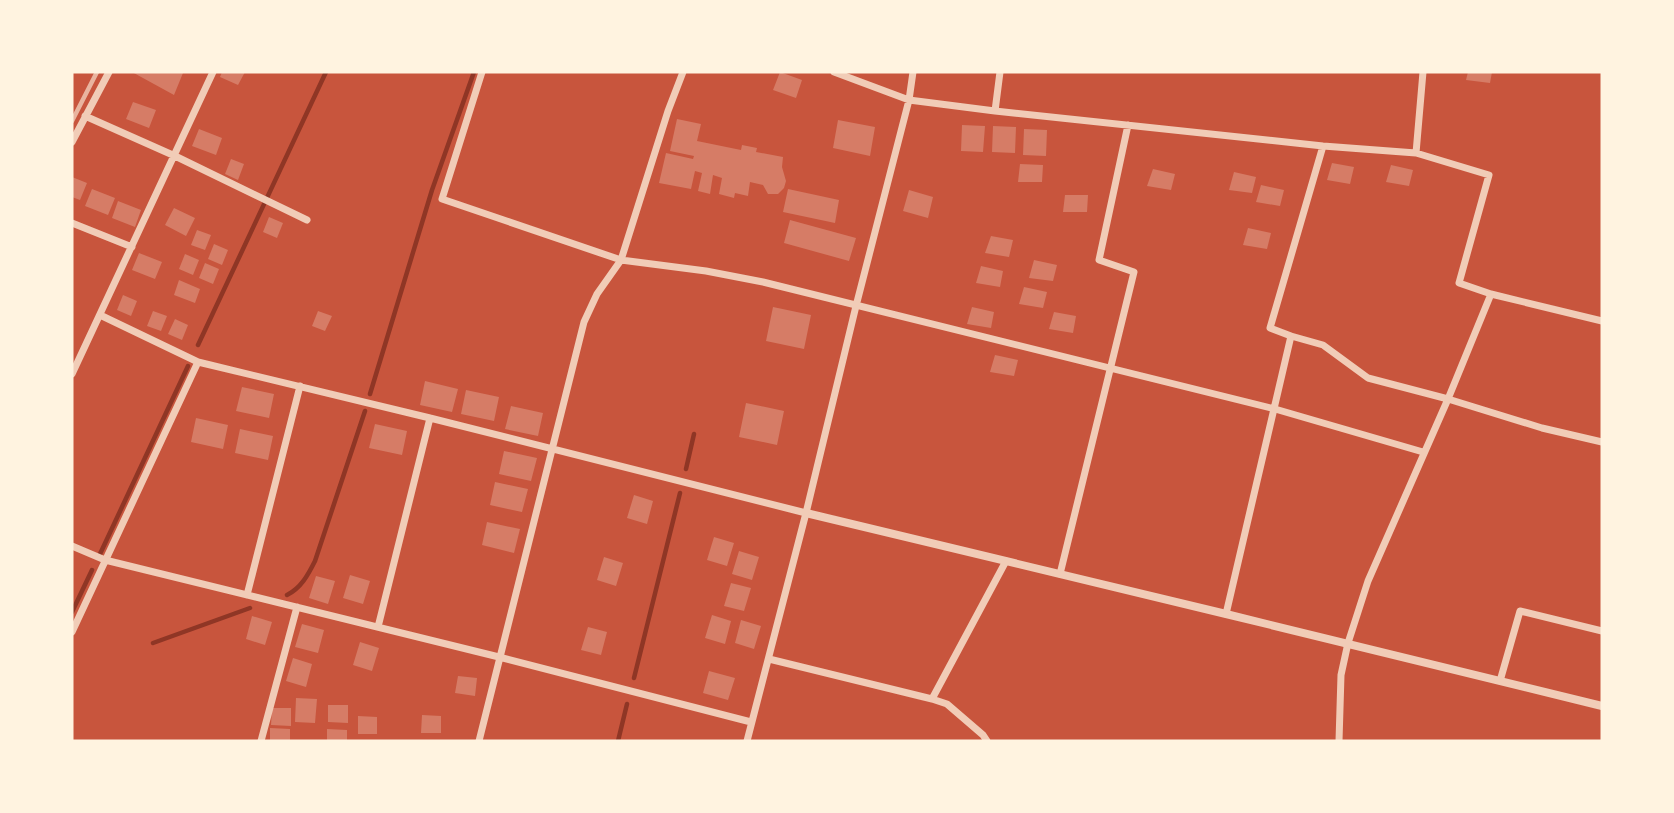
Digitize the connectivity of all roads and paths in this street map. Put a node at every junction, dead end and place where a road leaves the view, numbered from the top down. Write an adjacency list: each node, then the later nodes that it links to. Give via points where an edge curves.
1 (109, 72): 11 (street)
2 (213, 72): 16 (street)
3 (482, 72): 20 (street, via 442,199)
4 (683, 72): 20 (street)
5 (834, 72): 9 (street)
6 (913, 72): 9 (street)
7 (1000, 72): 10 (street)
8 (1423, 72): 15 (street)
9 (909, 100): 10 (street); 22 (street)
10 (995, 111): 12 (street)
11 (85, 116): 13 (street); 16 (street)
12 (1128, 125): 14 (street); 27 (street, via 1099,260 1133,272)
13 (72, 142)
14 (1323, 146): 15 (street); 25 (street, via 1270,328)
15 (1416, 153): 21 (street, via 1489,175 1460,283)
16 (175, 156): 17 (street); 19 (street)
17 (307, 220)
18 (72, 222): 19 (street)
19 (132, 247): 23 (street)
20 (621, 260): 22 (street, via 763,282); 34 (street, via 584,323)
21 (1491, 294): 24 (street); 30 (street)
22 (856, 306): 27 (street); 36 (street)
23 (100, 315): 26 (street); 28 (street)
24 (1602, 321)
25 (1291, 336): 30 (street, via 1323,345 1368,378); 31 (street)
26 (198, 362): 29 (street); 38 (street)
27 (1109, 368): 31 (street); 40 (street)
28 (72, 374)
29 (300, 386): 32 (street); 41 (street)
30 (1448, 398): 33 (street); 35 (street)
31 (1275, 409): 35 (street); 43 (street)
32 (430, 418): 34 (street); 44 (street)
33 (1602, 442)
34 (551, 449): 36 (street); 48 (street)
35 (1423, 452): 47 (street, via 1368,581)
36 (806, 513): 39 (street); 49 (street)
37 (72, 546): 38 (street)
38 (105, 560): 41 (street); 46 (street)
39 (1006, 561): 40 (street); 51 (street)
40 (1060, 574): 43 (street)
41 (247, 595): 42 (street)
42 (297, 607): 44 (street); 54 (street)
43 (1226, 614): 47 (street)
44 (378, 627): 48 (street)
45 (1602, 631): 50 (street, via 1520,611)
46 (72, 632)
47 (1348, 643): 50 (street); 58 (street, via 1341,675)
48 (499, 657): 53 (street); 55 (street)
49 (769, 659): 51 (street); 53 (street)
50 (1500, 681): 52 (street)
51 (932, 699): 57 (street, via 947,704)
52 (1602, 706)
53 (751, 722): 56 (street)
54 (261, 741)
55 (479, 741)
56 (747, 741)
57 (987, 741)
58 (1339, 741)

